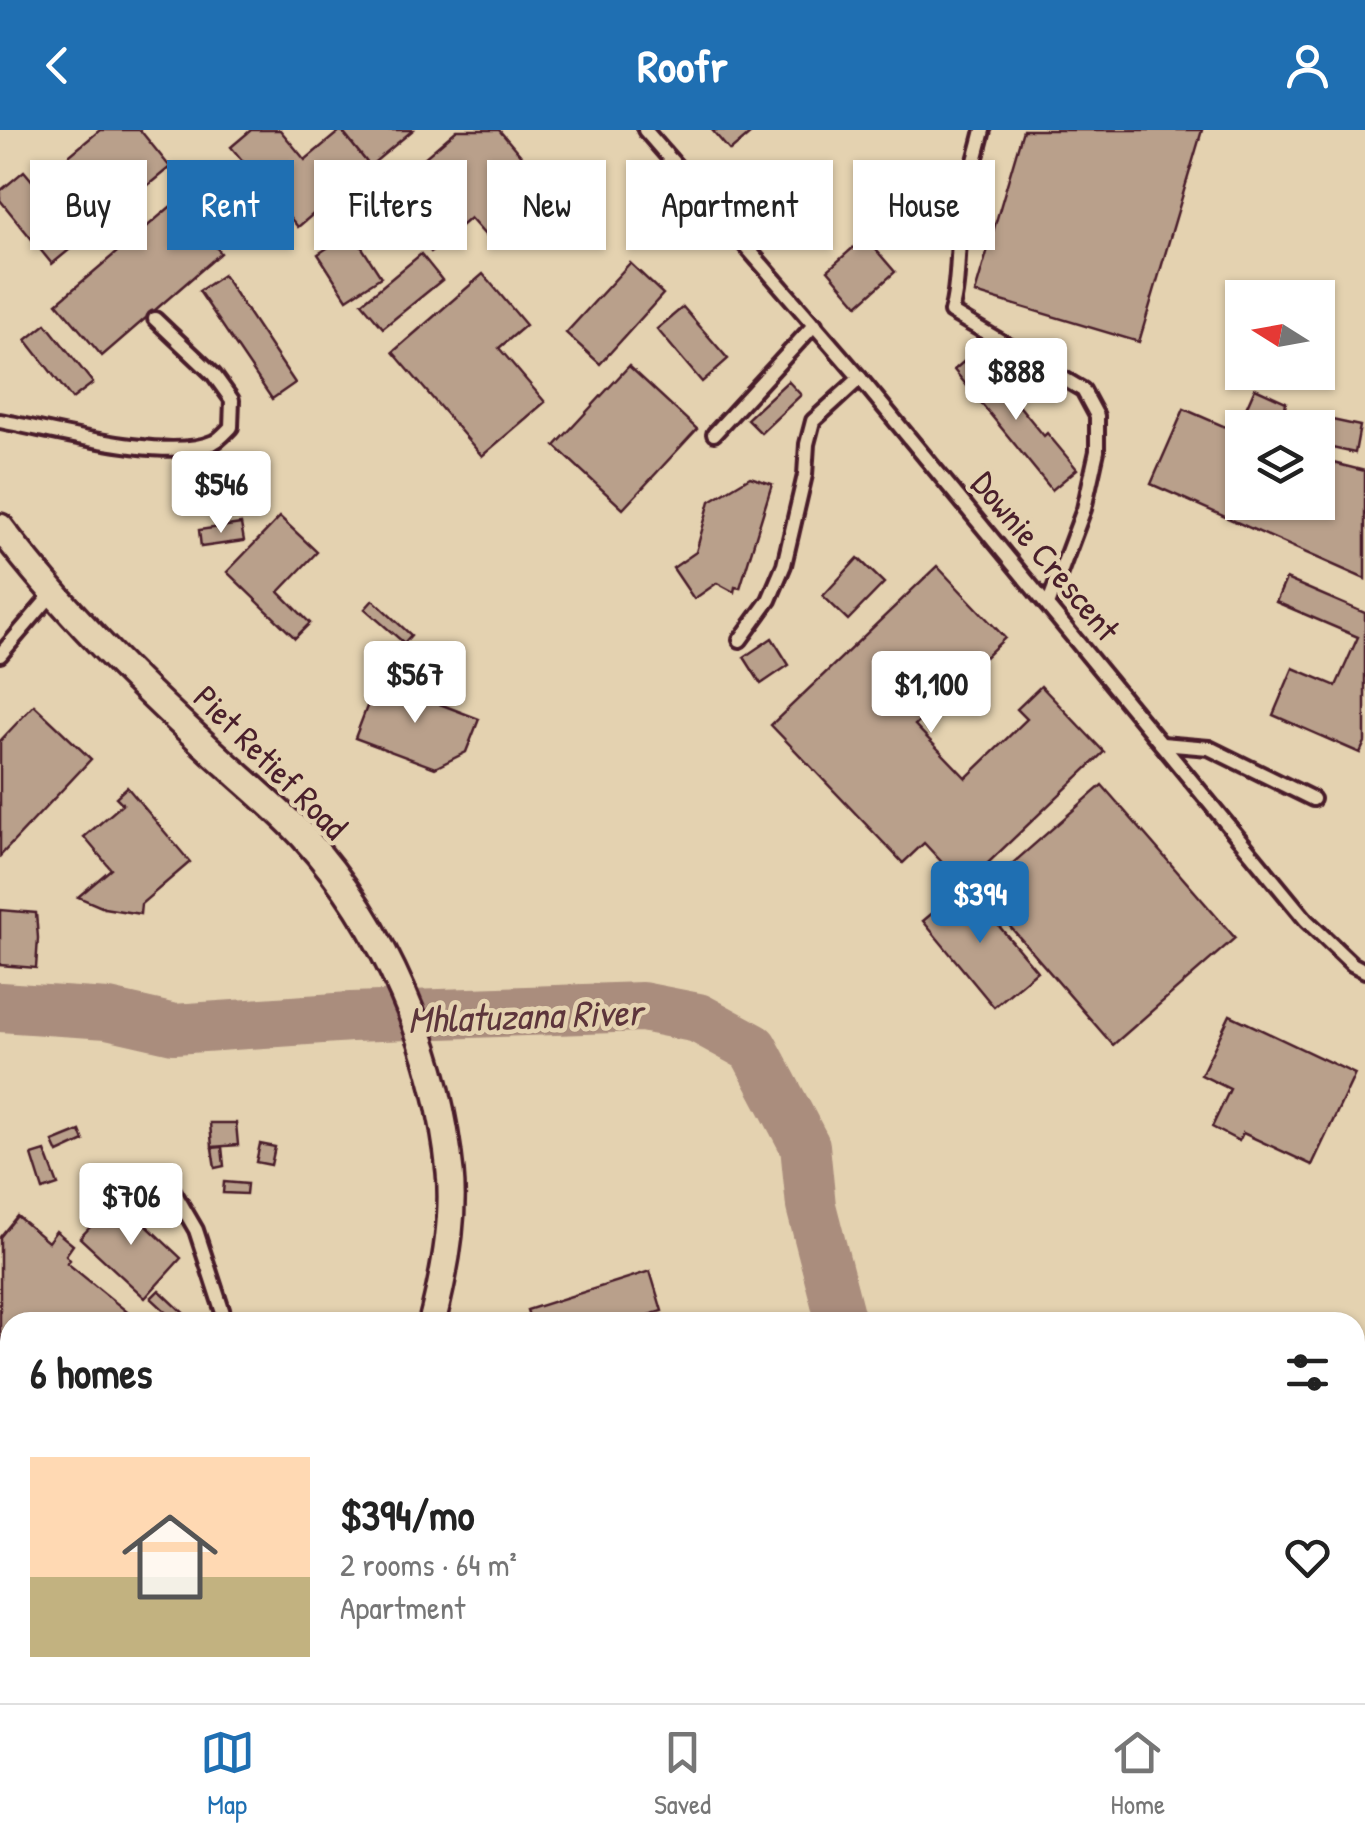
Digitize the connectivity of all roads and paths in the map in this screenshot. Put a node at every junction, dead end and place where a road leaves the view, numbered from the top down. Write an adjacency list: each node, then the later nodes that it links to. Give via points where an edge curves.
1 (645, 130): 4 (lane, Downie Crescent)
2 (984, 130): 10 (lane, via 962,217 951,312 1083,390 1097,416 1084,509)
3 (155, 319): 6 (lane, via 232,400 232,426 216,441 154,448)
4 (815, 324): 5 (lane, Downie Crescent); 7 (lane)
5 (860, 378): 10 (lane, Downie Crescent); 11 (lane, via 813,421 784,565 770,600)
6 (0, 422)
7 (714, 434)
8 (0, 527): 9 (street, Piet Retief Road)
9 (53, 593): 12 (lane); 18 (street, Piet Retief Road, via 303,836 390,964 429,1068 450,1173 446,1254)
10 (1048, 604): 13 (lane, Downie Crescent)
11 (740, 640)
12 (0, 655)
13 (1162, 744): 14 (lane, via 1208,748); 15 (lane, Downie Crescent, via 1306,920)
14 (1313, 799)
15 (1365, 970)
16 (164, 1174): 17 (lane, via 196,1230)
17 (223, 1312)
18 (434, 1312)

